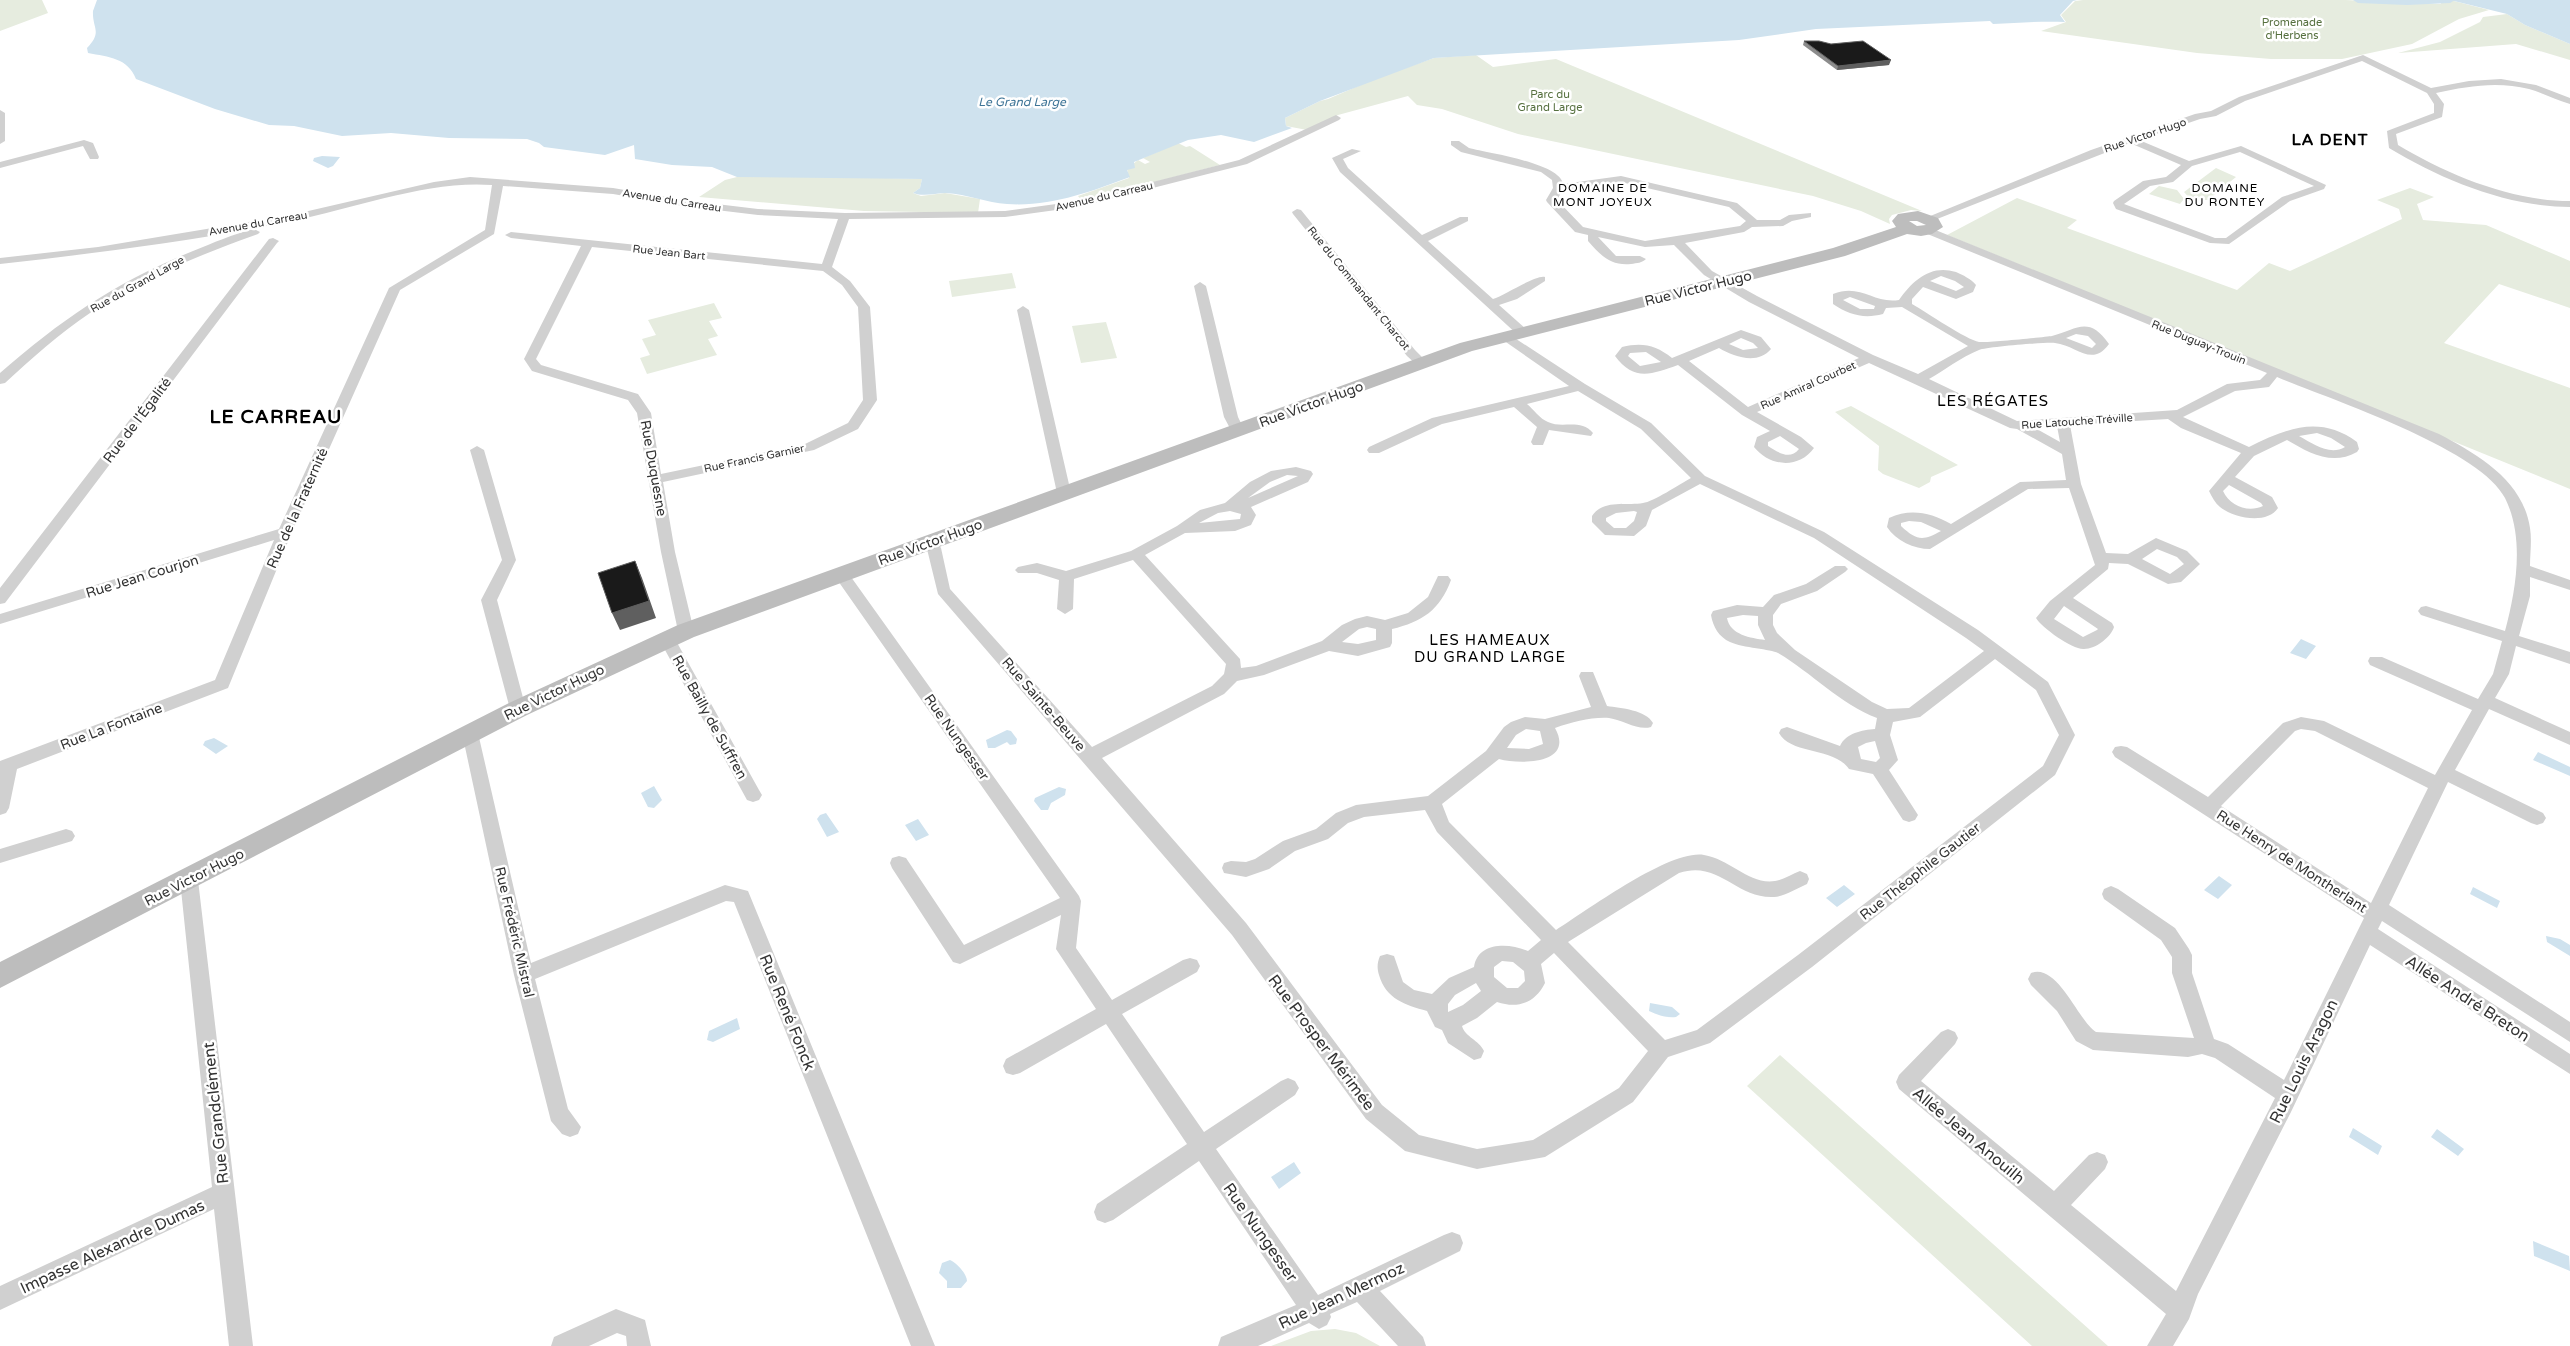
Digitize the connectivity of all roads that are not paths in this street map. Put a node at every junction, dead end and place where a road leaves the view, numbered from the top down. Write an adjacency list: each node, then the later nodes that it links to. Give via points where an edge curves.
1 (2430, 91): 2 (street, via 2474,82 2505,81 2535,86); 5 (street, Rue Victor Hugo, via 2363,58 2242,99 2213,114 2198,116); 14 (street, via 2439,104 2439,115 2391,133 2393,146 2408,156 2502,194 2528,201)
2 (2570, 101)
3 (0, 113): 6 (street)
4 (1336, 118): 17 (street, Avenue du Carreau, via 1243,162 1078,204 1005,214)
5 (2131, 140): 10 (street); 21 (street, Rue Victor Hugo)
6 (0, 141)
7 (1455, 144): 13 (street, via 1465,150 1545,170 1557,179)
8 (1356, 151): 24 (street, via 1337,158 1344,170)
9 (94, 157): 11 (street, via 89,144 84,143)
10 (2188, 164): 10 (street, via 2241,149 2321,185 2286,199 2230,241 2223,242 2120,207 2118,203 2147,183 2169,180)
11 (0, 165)
12 (498, 182): 17 (street, Avenue du Carreau, via 613,191 718,208); 18 (street, Avenue du Carreau, via 470,180 434,185); 73 (street, Rue de la Fraternité, via 490,232 395,288)
13 (1558, 188): 20 (street, via 1621,179 1733,205 1752,221); 22 (street, via 1551,200 1579,230)
14 (2570, 204)
15 (1297, 212): 44 (street, Rue du Commandant Charcot, via 1410,353)
16 (1807, 215): 20 (street, via 1789,218 1783,223)
17 (845, 216): 30 (street)
18 (291, 218): 29 (street, Avenue du Carreau, via 98,250); 47 (street, Rue du Grand Large, via 191,254 123,289 64,325)
19 (1464, 218): 24 (street)
20 (1749, 224): 26 (street, via 1744,229)
21 (1929, 225): 32 (street, Rue Victor Hugo, via 1918,216 1904,217 1900,221 1908,228 1839,252); 45 (street, Rue Duguay-Trouin)
22 (1594, 233): 26 (street, via 1645,244); 28 (street, via 1592,239 1611,260)
23 (511, 235): 27 (street, Rue Jean Bart)
24 (1421, 240): 36 (street)
25 (273, 241): 85 (street, Rue de l'Égalité)
26 (1677, 241): 32 (street, Rue Latouche Tréville, via 1708,273)
27 (588, 244): 30 (street, Rue Jean Bart); 66 (street, Rue Duquesne, via 530,359 536,368 633,397 644,413)
28 (1640, 259)
29 (0, 262)
30 (826, 268): 66 (street, Rue Francis Garnier, via 846,284 864,307 870,400 853,426 809,447)
31 (1541, 279): 36 (street, via 1513,296)
32 (1722, 282): 39 (street, Rue Victor Hugo); 43 (street, Rue Latouche Tréville)
33 (1923, 283): 35 (street, via 1909,295)
34 (1200, 286): 55 (street)
35 (1906, 303): 37 (street); 42 (street)
36 (1491, 304): 39 (street)
37 (1882, 304)
38 (1023, 310): 69 (street)
39 (1515, 335): 44 (street, Rue Victor Hugo, via 1466,347); 48 (street)
40 (2056, 340): 42 (street)
41 (1719, 343): 50 (street, Rue Amiral Courbet, via 1675,362)
42 (1977, 346): 46 (street)
43 (1868, 358): 46 (street, Rue Latouche Tréville); 50 (street, Rue Amiral Courbet)
44 (1422, 363): 55 (street, Rue Victor Hugo)
45 (2274, 373): 51 (street, Rue Latouche Tréville, via 2264,384 2232,387 2196,407); 64 (street, Rue Duguay-Trouin, via 2434,437)
46 (1919, 379): 53 (street, Rue Latouche Tréville)
47 (0, 380)
48 (1580, 387): 49 (street); 67 (street, via 1646,426)
49 (1516, 401): 54 (street); 61 (street, via 1437,421)
50 (1747, 412): 56 (street, Rue Amiral Courbet)
51 (2170, 415): 52 (street, Rue Latouche Tréville); 63 (street)
52 (2063, 422): 53 (street, Rue Latouche Tréville); 62 (street)
53 (2020, 425): 62 (street)
54 (1544, 426): 57 (street, via 1579,429); 59 (street)
55 (1238, 431): 69 (street, Rue Victor Hugo)
56 (1780, 431)
57 (1586, 433)
58 (2289, 436): 63 (street)
59 (1538, 442)
60 (477, 450): 103 (street, via 509,560 489,600)
61 (1374, 450)
62 (2068, 452): 68 (street)
63 (2250, 452): 65 (street)
64 (2468, 455): 79 (street, Rue Louis Aragon, via 2486,468 2510,495 2523,527)
65 (2227, 478)
66 (657, 479): 92 (street, Rue Duquesne)
67 (1700, 479): 70 (street); 96 (street, Rue Théophile Gautier, via 1819,535)
68 (2074, 484): 72 (street, via 2025,485); 76 (street)
69 (1064, 493): 74 (street, Rue Victor Hugo)
70 (1646, 508)
71 (1182, 529): 71 (street, via 1235,526 1246,522 1249,515 1248,511 1234,506 1211,511); 75 (street)
72 (1952, 531)
73 (285, 532): 90 (street, Rue Jean Courjon); 101 (street, Rue de la Fraternité)
74 (929, 542): 81 (street, Rue Victor Hugo); 115 (street, Rue Sainte-Beuve, via 934,548 943,590)
75 (1136, 554): 82 (street); 99 (street, via 1234,663)
76 (2100, 558): 77 (street); 86 (street, via 2103,566)
77 (2131, 559)
78 (1840, 569): 89 (street, via 1807,590 1772,603)
79 (2522, 569): 84 (street); 93 (street, Rue Louis Aragon, via 2522,596)
80 (1023, 570): 82 (street, via 1038,568)
81 (841, 574): 92 (street, Rue Victor Hugo); 132 (street, Rue Nungesser)
82 (1067, 577): 87 (street)
83 (1443, 580): 91 (street, via 1432,604 1422,613)
84 (2570, 585)
85 (0, 599)
86 (2064, 599)
87 (1065, 609)
88 (2426, 611): 93 (street)
89 (1767, 613): 95 (street, via 1766,624); 95 (street, via 1756,609 1729,612 1719,615 1719,623 1740,640)
90 (0, 619)
91 (1384, 626): 94 (street, via 1376,622 1357,622); 94 (street, via 1384,643 1372,648 1358,650)
92 (677, 635): 103 (street, Rue Victor Hugo); 119 (street, Rue Bailly de Suffren)
93 (2510, 638): 97 (street); 102 (street, Rue Louis Aragon, via 2501,674)
94 (1328, 645): 99 (street, via 1258,671)
95 (1779, 646): 105 (street, via 1867,708)
96 (1994, 651): 105 (street, via 1926,706 1908,714); 149 (street, Rue Théophile Gautier, via 2042,686 2068,735 2049,770 1703,1037)
97 (2570, 658)
98 (2376, 661): 102 (street)
99 (1232, 676): 115 (street, Rue Sainte-Beuve, via 1218,690)
100 (1587, 676): 104 (street)
101 (222, 684): 116 (street, Rue La Fontaine)
102 (2484, 704): 111 (street); 118 (street, Rue Louis Aragon)
103 (518, 709): 108 (street, Rue Victor Hugo)
104 (1601, 711): 106 (street, via 1621,712); 107 (street)
105 (1886, 715): 110 (street)
106 (1645, 723)
107 (1545, 725): 112 (street, via 1526,723 1517,726); 112 (street, via 1552,740 1547,751 1528,756)
108 (470, 733): 130 (street, Rue Victor Hugo); 139 (street, Rue Frédéric Mistral)
109 (1787, 733): 114 (street)
110 (1882, 735): 114 (street, via 1866,735 1855,740 1849,745); 117 (street, via 1889,760)
111 (2570, 739)
112 (1496, 752): 120 (street)
113 (2121, 752): 121 (street, Rue Henry de Montherlant)
114 (1849, 755): 117 (street, via 1855,764)
115 (1090, 756): 149 (street, Rue Prosper Mérimée, via 1239,929 1374,1112 1414,1144 1477,1159 1537,1150 1626,1095)
116 (4, 766): 122 (street)
117 (1879, 769): 123 (street)
118 (2442, 779): 121 (street, Rue Henry de Montherlant, via 2318,725 2300,723 2289,727); 124 (street); 133 (street, Rue Louis Aragon)
119 (753, 795)
120 (1432, 802): 128 (street, via 1362,810 1342,818 1322,834 1289,846 1262,864 1246,870); 134 (street, via 1442,826)
121 (2209, 806): 133 (street, Rue Henry de Montherlant)
122 (0, 808)
123 (1909, 815)
124 (2537, 818)
125 (66, 836): 126 (street)
126 (0, 856)
127 (899, 862): 132 (street, via 960,956)
128 (1231, 868)
129 (1800, 879): 134 (street, via 1776,889 1762,888 1710,863 1688,860)
130 (189, 880): 140 (street, Rue Victor Hugo); 158 (street, Rue Grandclément)
131 (2111, 894): 148 (street, via 2168,934 2182,955 2182,973 2204,1038)
132 (1072, 901): 144 (street, Rue Nungesser, via 1066,950)
133 (2373, 919): 146 (street, Allée André Breton); 151 (street, Allée André Breton); 154 (street, Rue Louis Aragon)
134 (1554, 941): 136 (street); 149 (street)
135 (1387, 962): 143 (street, via 1393,986 1410,997)
136 (1529, 962): 138 (street, via 1513,953 1496,954 1484,964); 142 (street, via 1534,968 1535,983 1526,994 1510,998)
137 (1190, 966): 144 (street)
138 (1483, 972): 142 (street); 143 (street, via 1460,981)
139 (524, 975): 155 (street, Rue Frédéric Mistral, via 559,1114); 169 (street, Rue René Fonck, via 725,893 741,896)
140 (0, 976)
141 (2038, 979): 148 (street, via 2064,1005 2083,1035 2093,1041 2188,1048)
142 (1494, 992): 145 (street)
143 (1436, 1004): 145 (street, via 1442,1021)
144 (1108, 1010): 152 (street); 156 (street, Rue Nungesser)
145 (1450, 1022): 150 (street, via 1455,1037)
146 (2570, 1033)
147 (1948, 1038): 159 (street, Allée Jean Anouilh, via 1906,1082)
148 (2202, 1044): 154 (street, via 2221,1051)
149 (1661, 1050)
150 (1474, 1051)
151 (2570, 1065)
152 (1013, 1066)
153 (1288, 1088): 156 (street)
154 (2287, 1094): 164 (street, Rue Louis Aragon, via 2188,1290)
155 (570, 1127)
156 (1202, 1147): 160 (street); 165 (street, Rue Nungesser)
157 (2096, 1162): 159 (street)
158 (224, 1193): 163 (street, Impasse Alexandre Dumas); 166 (street, Rue Grandclément)
159 (2055, 1206): 164 (street, Allée Jean Anouilh)
160 (1106, 1212)
161 (1452, 1243): 162 (street, Rue Jean Mermoz)
162 (1361, 1288): 165 (street, Rue Jean Mermoz); 171 (street)
163 (0, 1298)
164 (2181, 1311): 172 (street, Rue Louis Aragon)
165 (1316, 1313): 170 (street, Rue Jean Mermoz)
166 (241, 1346)
167 (563, 1346): 168 (street, via 616,1321 637,1328)
168 (639, 1346)
169 (923, 1346)
170 (1230, 1346)
171 (1414, 1346)
172 (2159, 1346)

